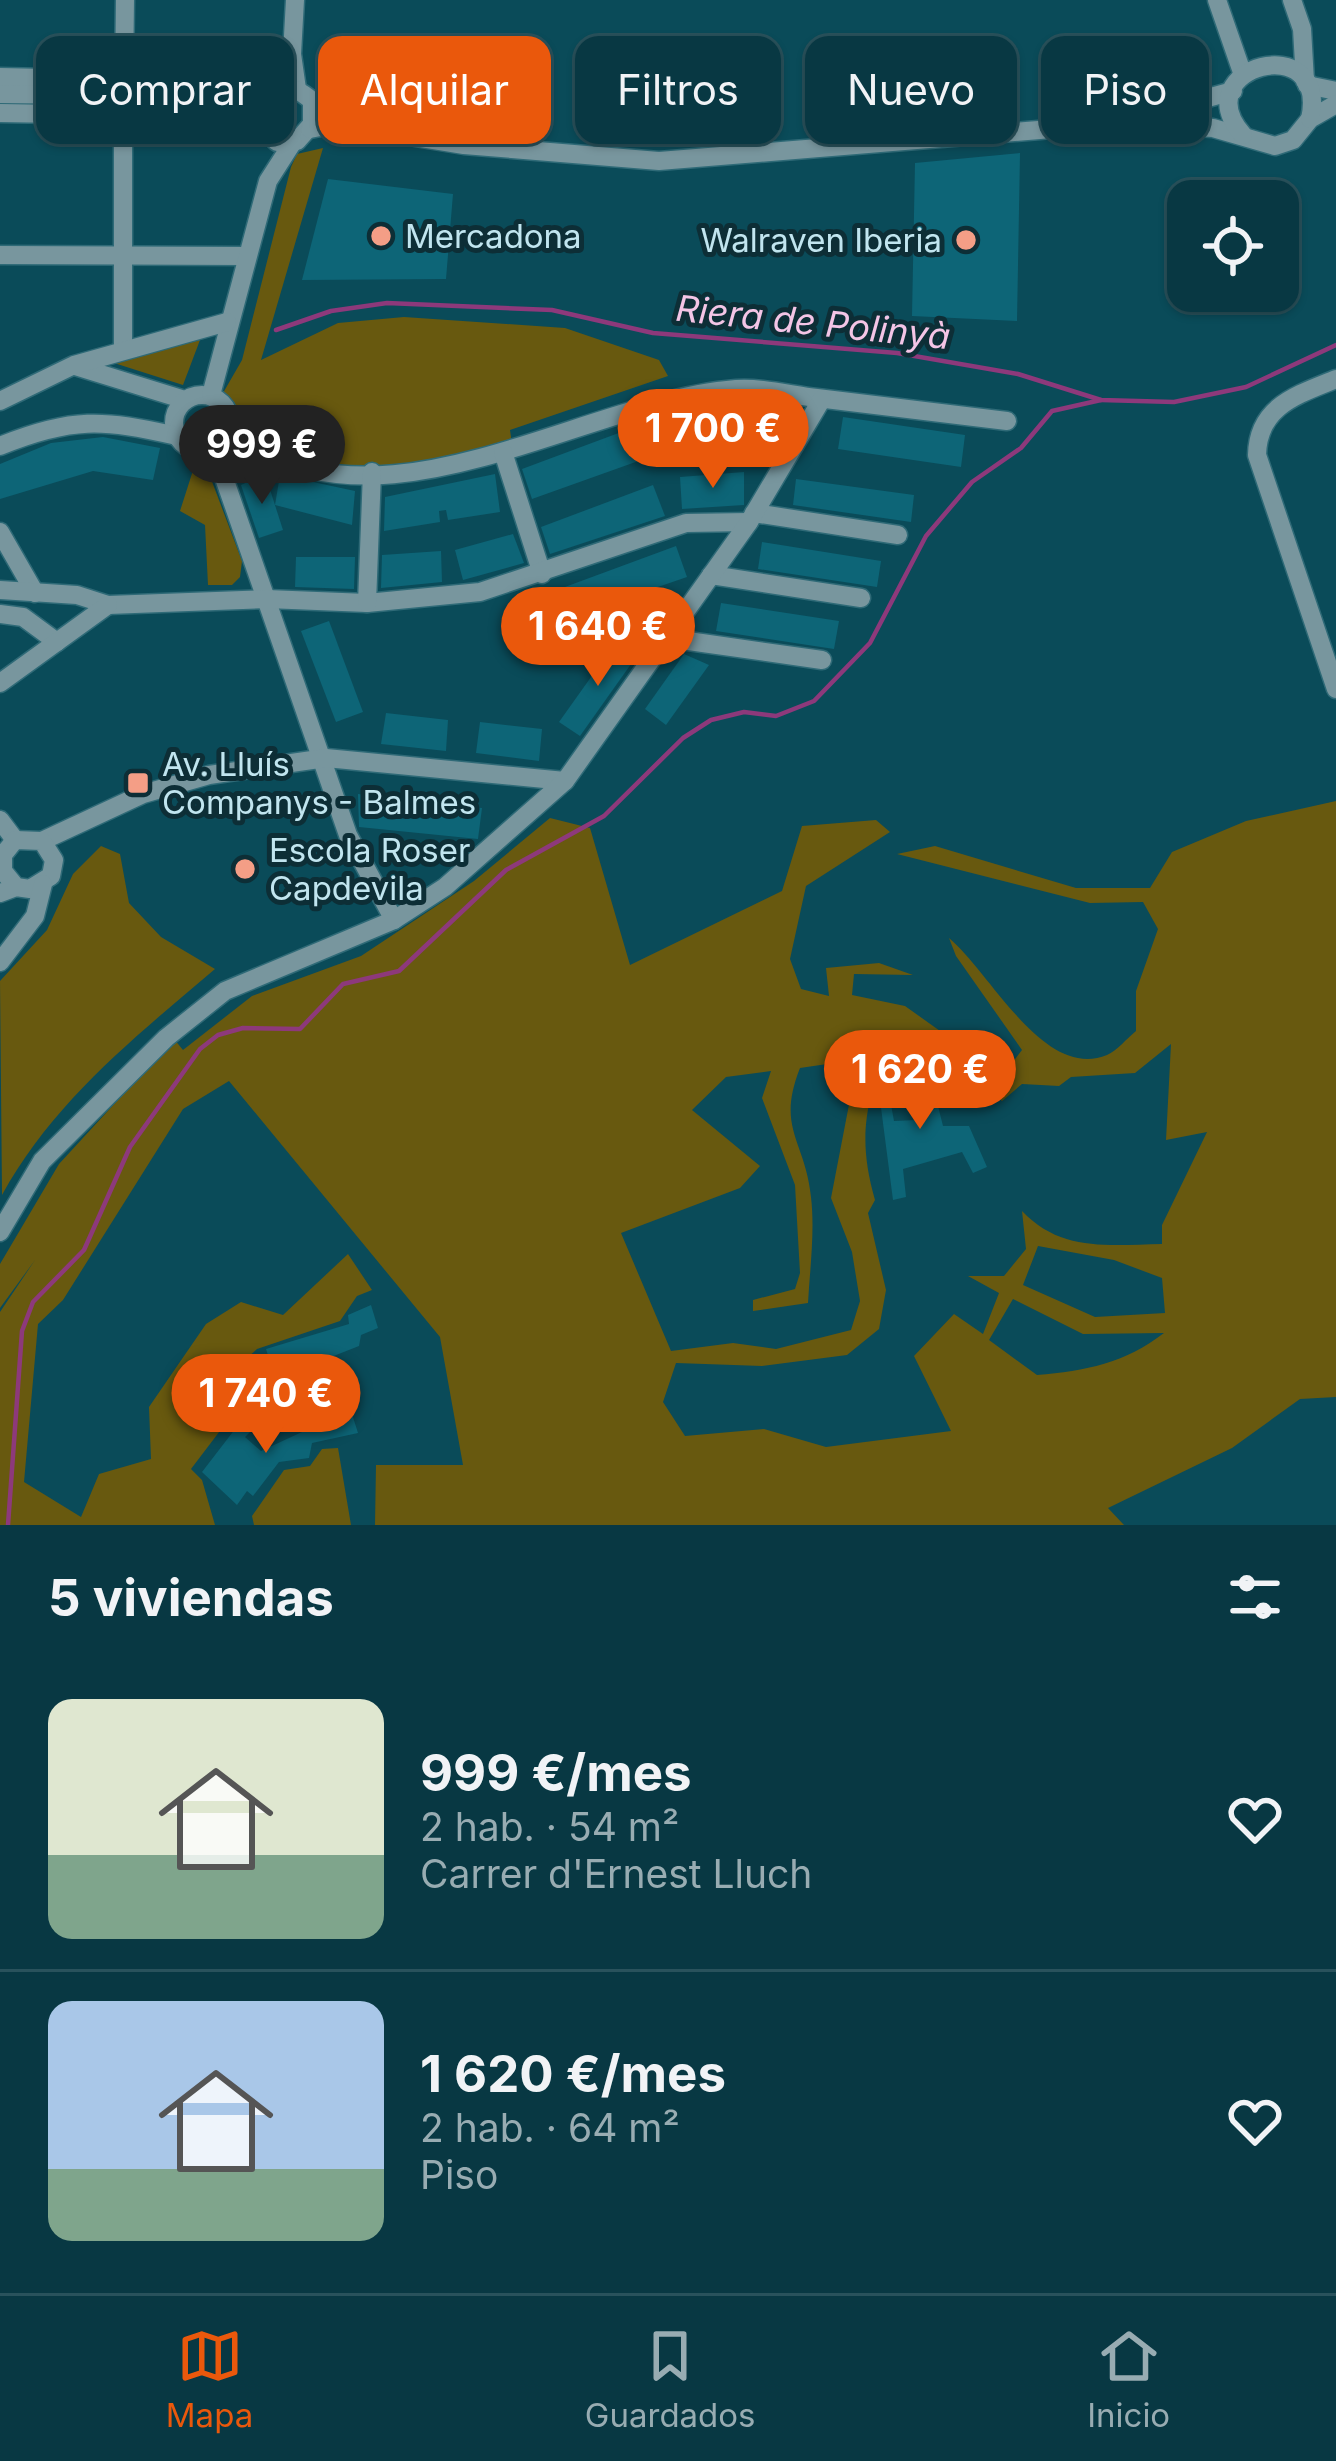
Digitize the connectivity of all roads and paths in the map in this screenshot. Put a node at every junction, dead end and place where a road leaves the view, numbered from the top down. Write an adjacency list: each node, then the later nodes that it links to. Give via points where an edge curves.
1 (125, 0): 5 (street)
2 (295, 0): 6 (street)
3 (1216, 0): 10 (street)
4 (1292, 0): 11 (street)
5 (125, 36)
6 (293, 36)
7 (294, 68): 13 (street)
8 (0, 77): 9 (street)
9 (36, 77)
10 (1238, 83): 11 (street, via 1276,64); 15 (street); 27 (street, via 1232,118)
11 (1306, 83): 14 (street); 23 (street)
12 (294, 88): 13 (street)
13 (297, 88): 18 (street)
14 (1336, 92)
15 (1209, 93)
16 (0, 94): 17 (street)
17 (36, 94)
18 (312, 104): 20 (street); 29 (street)
19 (1336, 104): 23 (street)
20 (318, 109)
21 (0, 113): 22 (street)
22 (36, 114)
23 (1310, 119): 27 (street, via 1284,144)
24 (1209, 128): 27 (street)
25 (1041, 130): 32 (street, via 659,161)
26 (318, 133): 29 (street)
27 (1243, 135)
28 (294, 140): 29 (street)
29 (299, 142): 33 (street)
30 (123, 144): 35 (street)
31 (264, 144): 33 (street)
32 (458, 144)
33 (268, 181): 36 (street)
34 (0, 255): 35 (street)
35 (123, 256): 36 (street); 38 (street)
36 (245, 256): 37 (street)
37 (227, 322): 38 (street); 41 (street)
38 (123, 349): 39 (street)
39 (74, 365): 43 (street); 44 (street)
40 (1336, 379): 68 (street, via 1272,410 1258,431 1257,455)
41 (211, 395): 43 (street); 46 (street, via 228,413)
42 (822, 399): 45 (street); 50 (street, via 740,388 676,398); 52 (street)
43 (185, 400): 47 (street, via 174,419)
44 (0, 401)
45 (1007, 421)
46 (229, 432): 49 (street); 51 (street, via 254,453)
47 (177, 436): 48 (street, via 122,423 64,423); 49 (street, via 191,450)
48 (0, 446)
49 (214, 449): 60 (street)
50 (503, 452): 51 (street, via 423,475); 55 (street)
51 (372, 472): 61 (street)
52 (751, 518): 54 (street); 55 (street, via 686,523); 56 (street)
53 (0, 532): 58 (street)
54 (898, 535)
55 (542, 574): 61 (street, via 480,592)
56 (711, 575): 59 (street); 64 (street)
57 (0, 590): 58 (street)
58 (34, 593): 62 (street)
59 (861, 598)
60 (267, 599): 61 (street); 62 (street); 69 (street)
61 (367, 603)
62 (108, 605): 65 (street)
63 (0, 614): 65 (street, via 23,617)
64 (667, 638): 66 (street); 70 (street)
65 (57, 642): 67 (street)
66 (822, 660)
67 (0, 683)
68 (1336, 689)
69 (326, 758): 70 (street); 71 (street, via 209,775); 78 (street, via 349,835)
70 (566, 781): 78 (street, via 445,887)
71 (97, 816): 74 (street); 75 (street)
72 (0, 820): 73 (street)
73 (15, 840): 74 (street); 76 (street, via 3,855)
74 (42, 841): 75 (street)
75 (54, 860): 77 (street)
76 (5, 882): 77 (street)
77 (43, 884): 79 (street, via 35,916)
78 (394, 920): 80 (street, via 225,991 92,1107)
79 (0, 962)
80 (2, 1221)

